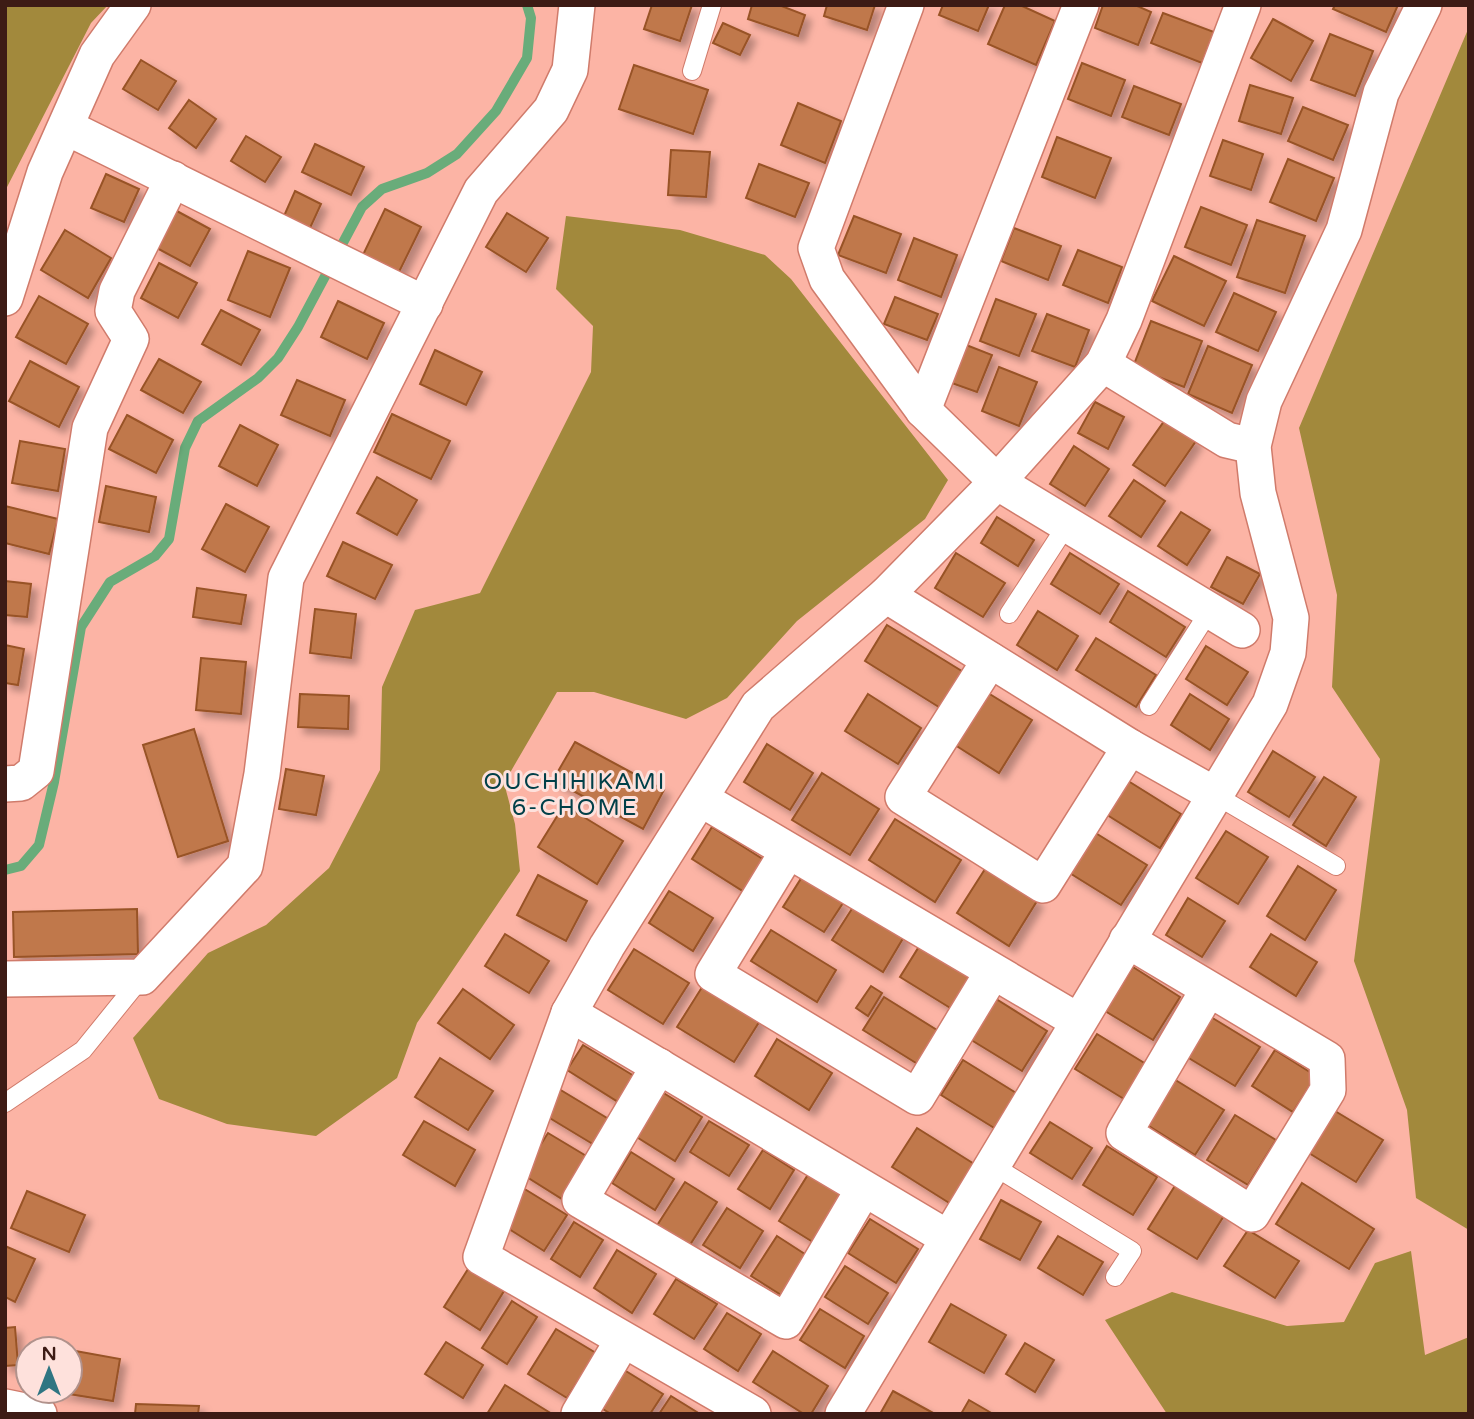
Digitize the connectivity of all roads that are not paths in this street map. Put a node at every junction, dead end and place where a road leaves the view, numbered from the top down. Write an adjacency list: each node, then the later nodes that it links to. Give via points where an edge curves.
1 (133, 5): 9 (street, via 97,55)
2 (577, 5): 12 (street, via 570,70 551,110 481,191)
3 (712, 5): 8 (lane)
4 (906, 5): 14 (street, via 816,248 827,279)
5 (1081, 5): 14 (street)
6 (1243, 5): 13 (street, via 1124,320)
7 (1424, 5): 15 (street, via 1381,93 1344,230 1264,401)
8 (692, 71)
9 (66, 127): 10 (street); 11 (street, via 45,172)
10 (173, 179): 12 (street); 25 (street, via 117,290 113,311 131,339 90,428 36,771 21,783)
11 (5, 298)
12 (425, 304): 32 (street, via 286,578 262,774 245,866)
13 (1103, 364): 15 (street, via 1227,440); 16 (street)
14 (923, 410): 16 (street)
15 (1253, 446): 26 (street, via 1258,493 1291,618 1288,653 1270,704)
16 (997, 482): 17 (street); 18 (street)
17 (1068, 523): 19 (street); 20 (lane)
18 (886, 595): 22 (street); 27 (street, via 758,706)
19 (1210, 610): 21 (street); 23 (lane)
20 (1009, 614)
21 (1242, 631)
22 (990, 660): 24 (street); 24 (street, via 903,797 1043,885)
23 (1149, 706)
24 (1130, 747): 26 (street)
25 (5, 785)
26 (1217, 796): 29 (lane); 30 (street)
27 (701, 799): 28 (street); 35 (street)
28 (788, 851): 31 (street); 31 (street, via 713,974 917,1097)
29 (1336, 866)
30 (1127, 940): 34 (street); 36 (street)
31 (992, 973): 36 (street)
32 (142, 977): 33 (street); 38 (lane, via 83,1050)
33 (5, 979)
34 (1208, 990): 34 (street, via 1327,1059 1328,1090 1252,1214 1124,1133)
35 (569, 1013): 37 (street); 43 (street, via 481,1257)
36 (1079, 1021): 39 (street)
37 (659, 1066): 40 (street); 40 (street, via 580,1200 786,1321)
38 (5, 1102)
39 (992, 1164): 41 (street); 42 (lane, via 1132,1251)
40 (863, 1190): 41 (street)
41 (948, 1238): 48 (street)
42 (1115, 1277)
43 (623, 1340): 45 (street); 47 (street)
44 (5, 1407): 46 (street)
45 (739, 1410)
46 (39, 1414)
47 (579, 1414)
48 (843, 1414)

